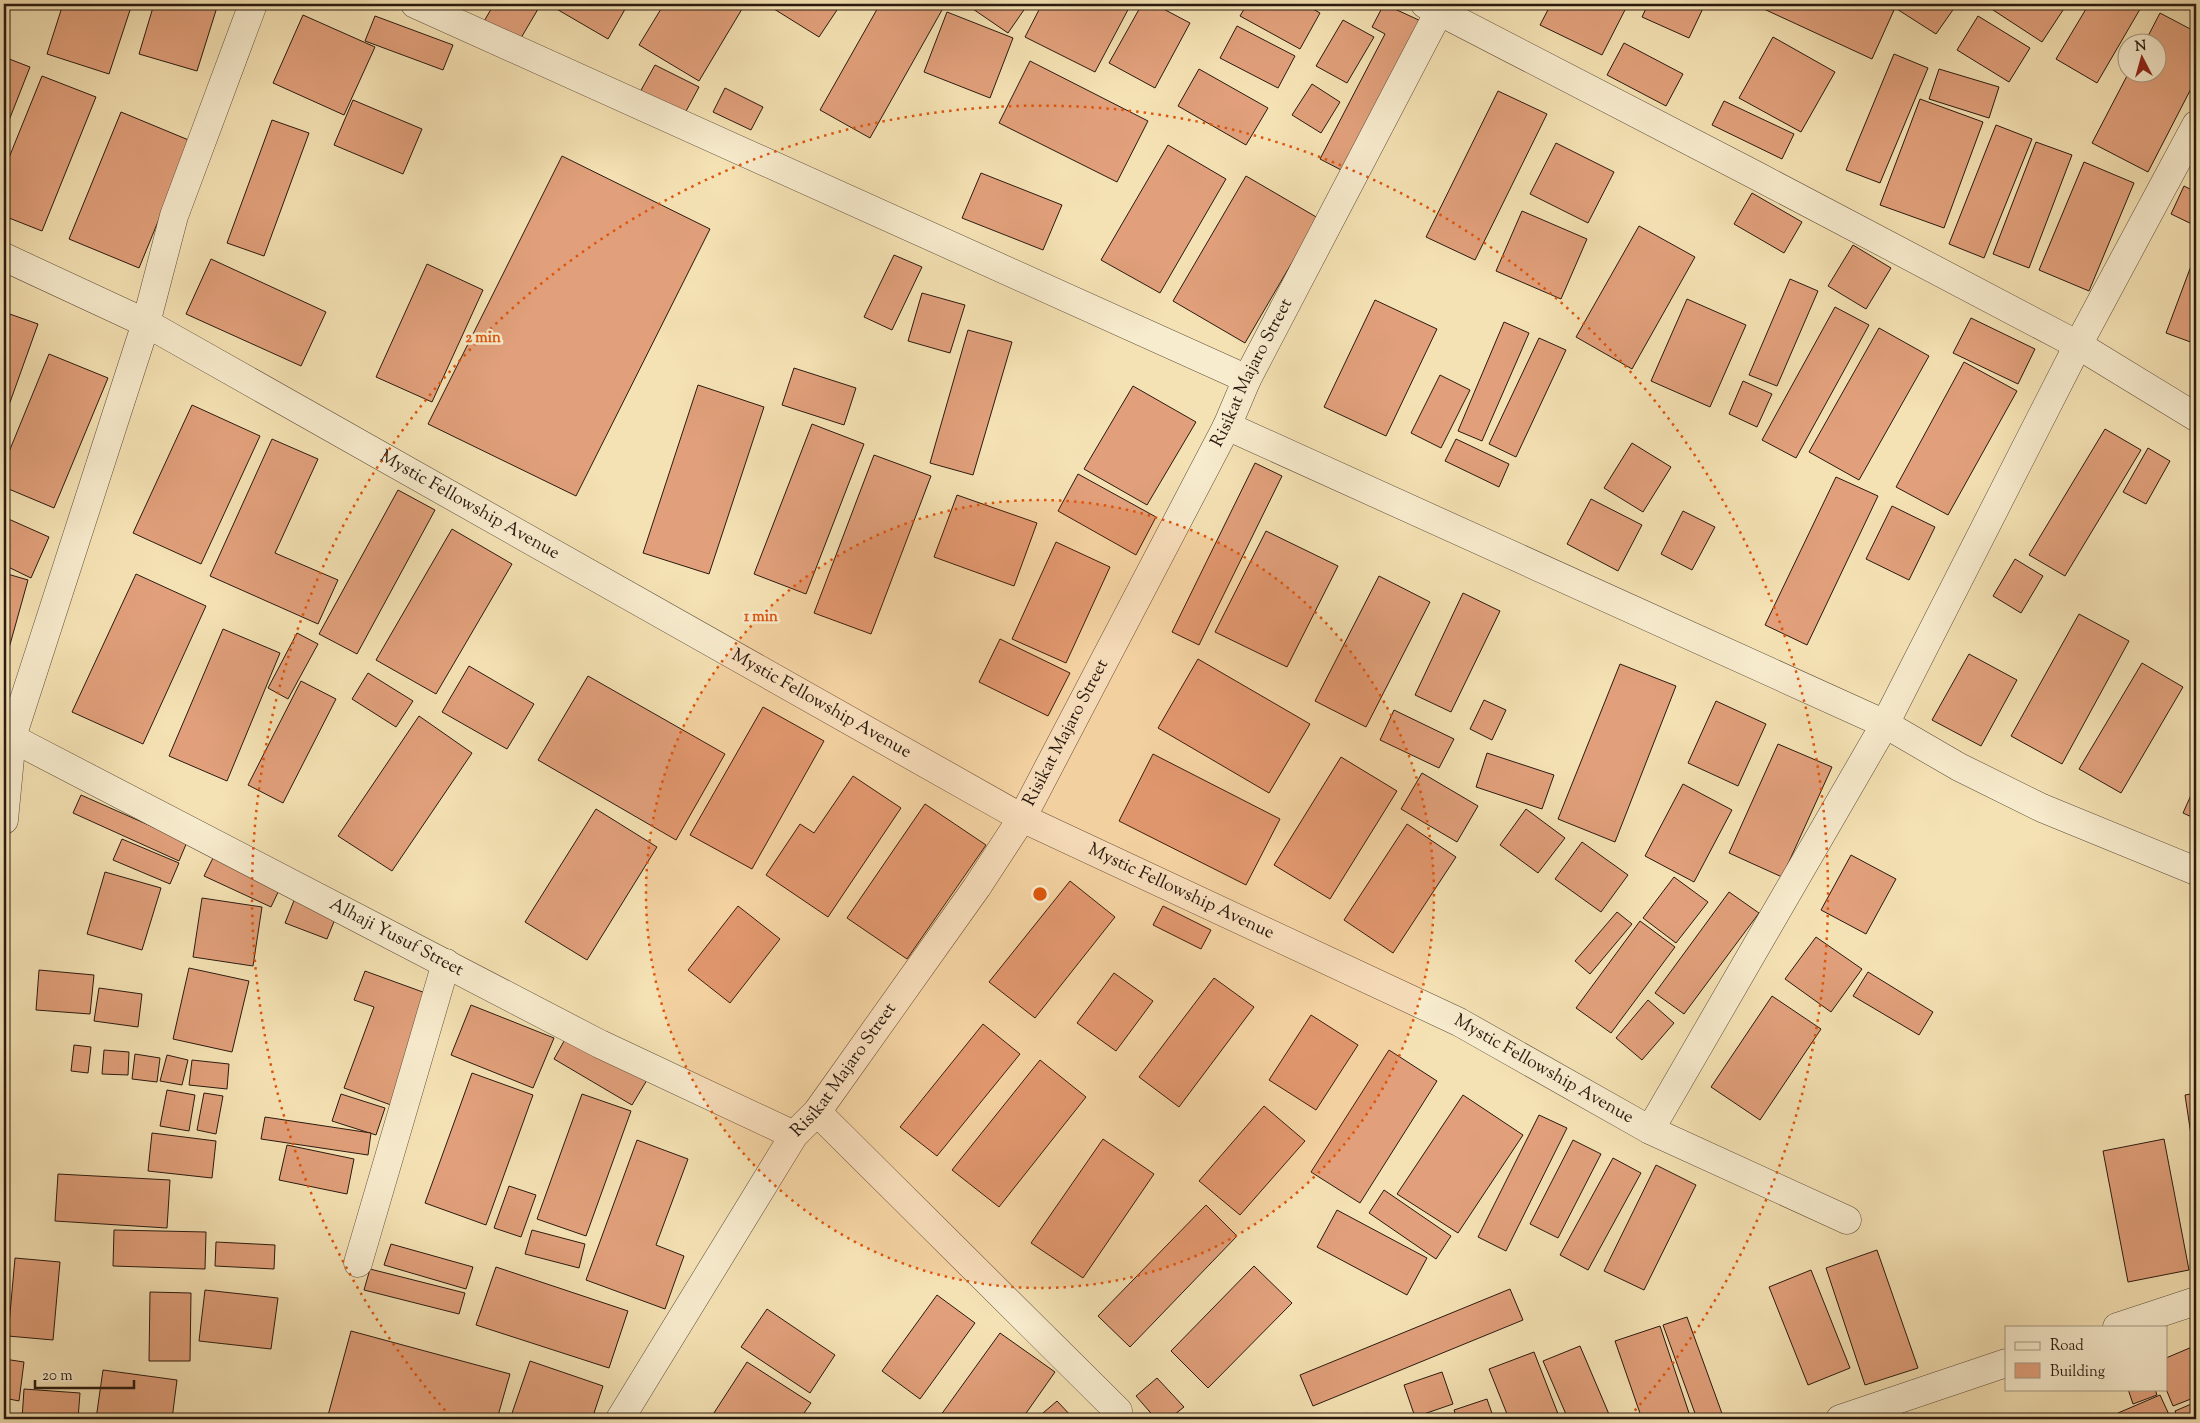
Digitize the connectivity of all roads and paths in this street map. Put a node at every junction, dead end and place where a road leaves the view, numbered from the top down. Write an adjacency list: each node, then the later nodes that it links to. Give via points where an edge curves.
1 (253, 4): 6 (street, via 174,216)
2 (415, 4): 8 (street)
3 (1436, 7): 7 (street); 8 (street, Risikat Majaro Street)
4 (2196, 125): 7 (street)
5 (4, 257): 6 (street, Mystic Fellowship Avenue)
6 (146, 323): 12 (street); 13 (street, Mystic Fellowship Avenue)
7 (2078, 346): 9 (street); 11 (street)
8 (1247, 379): 10 (street, Risikat Majaro Street)
9 (2196, 417)
10 (1227, 426): 11 (street); 13 (street, Risikat Majaro Street)
11 (1884, 724): 15 (street, via 1959,767 2042,808); 18 (street)
12 (8, 736): 14 (street); 16 (street, Alhaji Yusuf Street)
13 (1022, 818): 17 (street, Risikat Majaro Street, via 977,887); 18 (street, Mystic Fellowship Avenue, via 1459,1022)
14 (4, 820)
15 (2196, 870)
16 (446, 964): 19 (street, Alhaji Yusuf Street, via 600,1044); 21 (street)
17 (817, 1112): 19 (street, Risikat Majaro Street); 25 (street)
18 (1650, 1130): 20 (street, Mystic Fellowship Avenue)
19 (794, 1135): 26 (street, Risikat Majaro Street)
20 (1848, 1220)
21 (358, 1262)
22 (2196, 1301): 23 (street)
23 (2120, 1326)
24 (2005, 1363): 27 (street)
25 (1118, 1411)
26 (620, 1419)
27 (1840, 1419)

